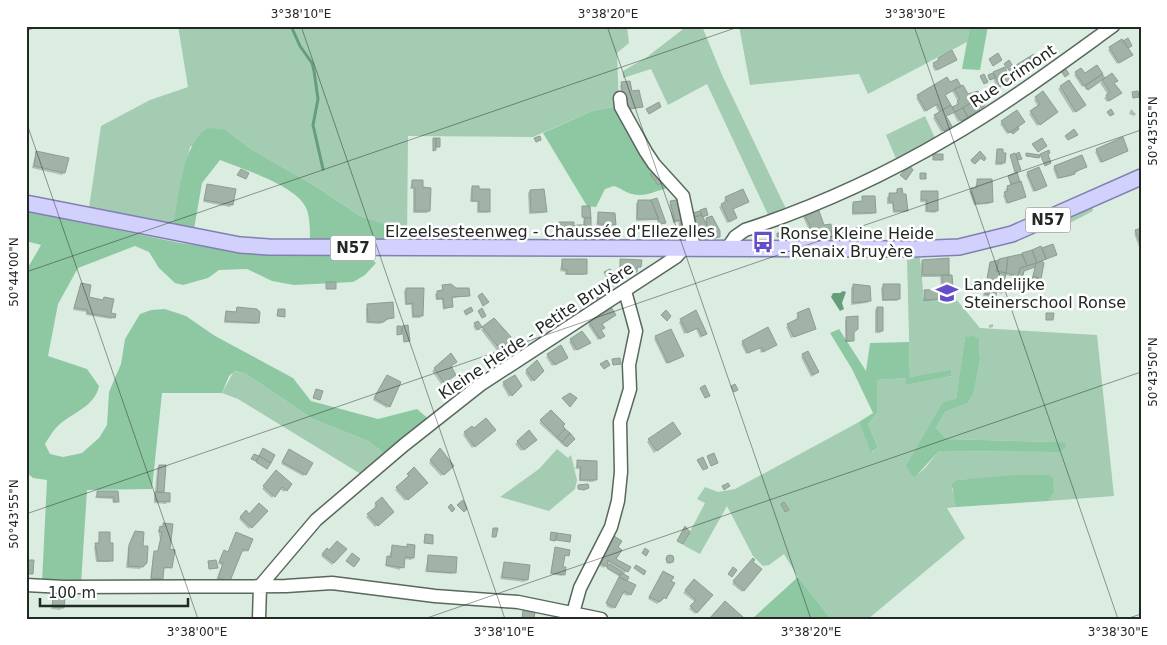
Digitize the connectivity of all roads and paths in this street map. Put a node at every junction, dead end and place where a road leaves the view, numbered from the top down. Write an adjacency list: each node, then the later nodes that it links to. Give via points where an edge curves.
1 (1113, 26): 6 (street, Rue Crimont, via 954,134 827,199 745,230)
2 (620, 98): 5 (street, via 624,114 650,158 683,196)
3 (1141, 177): 6 (main road, Elzeelsesteenweg - Chaussée d'Ellezelles / N57, via 1027,229 987,242 912,249)
4 (26, 203): 5 (main road, Elzeelsesteenweg - Chaussée d'Ellezelles / N57, via 240,245 269,247)
5 (689, 248): 6 (main road, Elzeelsesteenweg - Chaussée d'Ellezelles / N57); 7 (street, Kleine Heide - Petite Bruyère)
6 (727, 248)
7 (625, 291): 9 (street, Kleine Heide - Petite Bruyère, via 480,385 404,445 316,520); 10 (street, via 636,331 629,365 630,389 620,422 618,501 611,527 580,588)
8 (26, 585): 9 (street)
9 (260, 586): 10 (street, via 332,583 518,602); 11 (street)
10 (573, 613): 12 (street)
11 (259, 619)
12 (601, 619)

